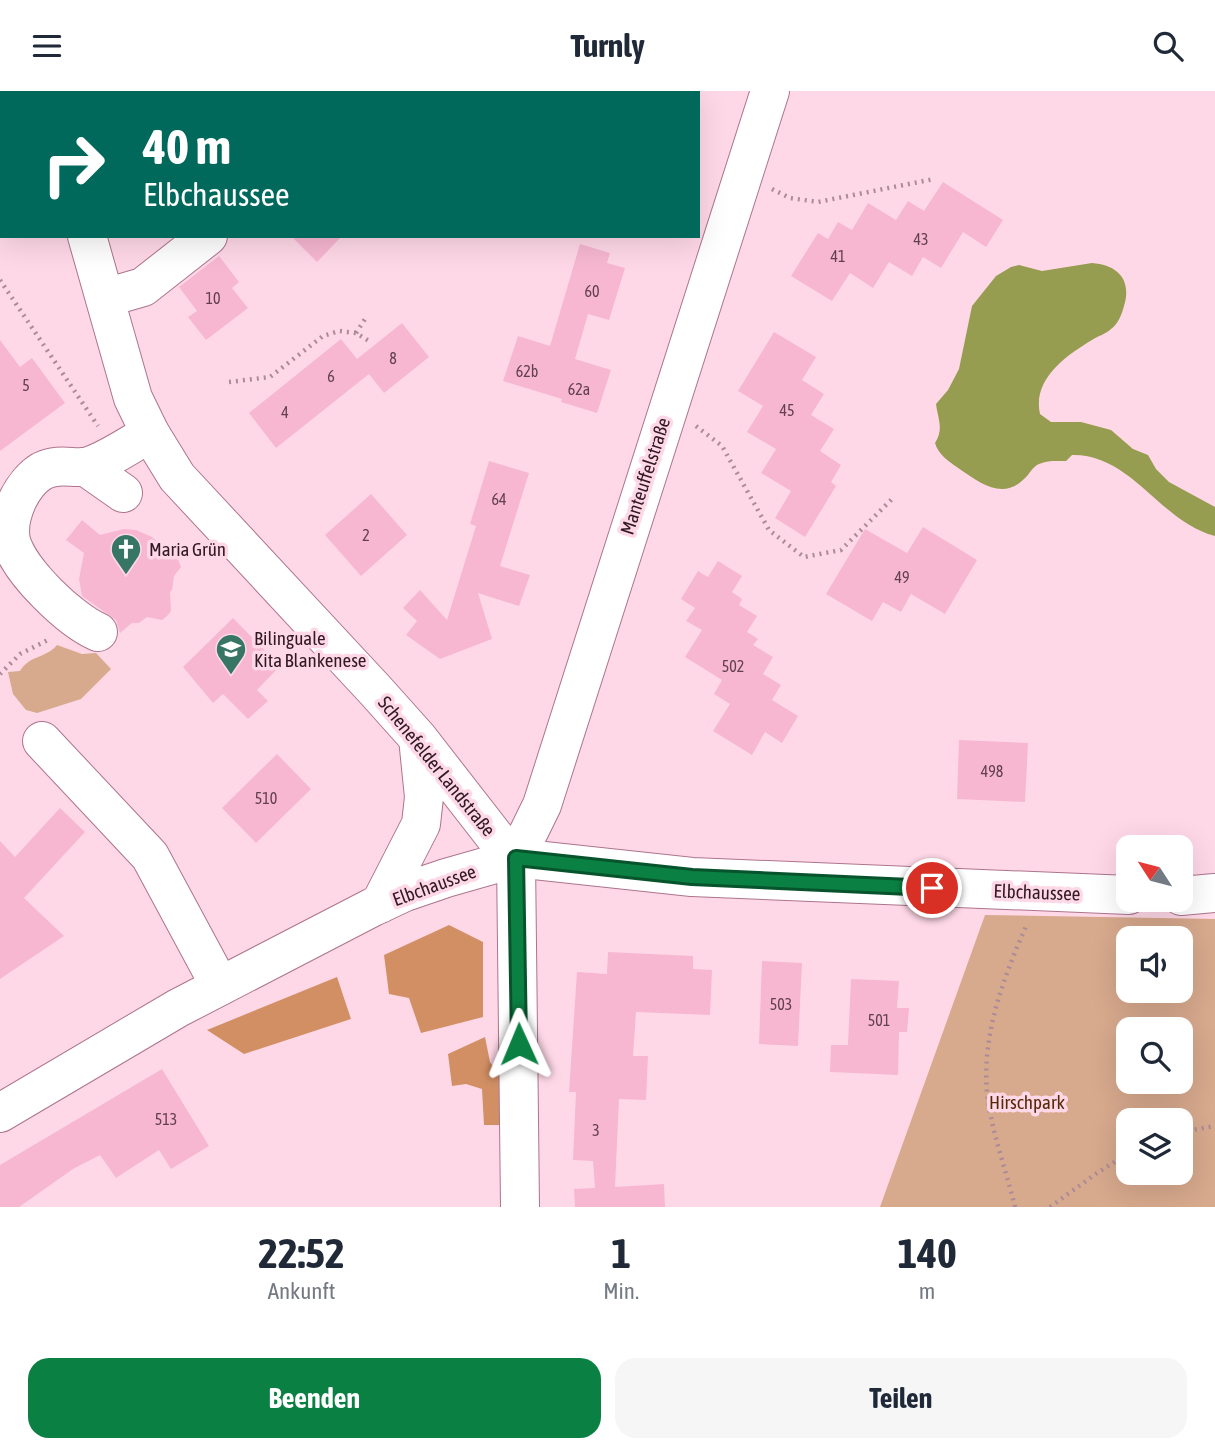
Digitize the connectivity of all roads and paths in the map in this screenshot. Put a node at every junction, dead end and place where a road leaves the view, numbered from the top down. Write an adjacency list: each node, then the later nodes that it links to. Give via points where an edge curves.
1 (770, 91): 22 (main road, Manteuffelstraße, via 539,814)
2 (934, 179): 3 (path, via 818,202 790,198)
3 (769, 187)
4 (89, 238): 7 (main road, Schenefelder Landstraße)
5 (206, 238): 7 (main road, via 143,288)
6 (0, 280): 13 (path)
7 (105, 298): 14 (main road, Schenefelder Landstraße, via 133,398)
8 (367, 316): 9 (path)
9 (356, 333): 10 (path); 11 (path, via 339,331 323,336 270,377)
10 (369, 341)
11 (229, 382)
12 (693, 423): 17 (path, via 722,446 769,530 804,557 841,550)
13 (100, 429)
14 (150, 433): 15 (main road); 20 (main road, Schenefelder Landstraße, via 177,477)
15 (86, 467): 16 (main road); 18 (main road, via 64,465 41,472 22,490 11,514 11,539 20,562)
16 (123, 493)
17 (894, 497)
18 (85, 624): 19 (path, via 20,654)
19 (0, 674)
20 (418, 738): 22 (main road, Schenefelder Landstraße); 27 (main road, via 424,797 421,824)
21 (42, 741): 28 (main road, via 150,856)
22 (516, 858): 23 (main road, Elbchaussee, via 692,877); 27 (main road, Elbchaussee); 33 (main road)
23 (1039, 893): 25 (main road, Elbchaussee); 34 (path, via 1003,982 989,1043 989,1105)
24 (1215, 893): 26 (main road)
25 (1116, 895)
26 (1194, 895)
27 (380, 904): 28 (main road, Elbchaussee)
28 (220, 986): 29 (main road, Elbchaussee)
29 (0, 1113)
30 (1215, 1126): 31 (path)
31 (1193, 1130)
32 (1116, 1161): 35 (path)
33 (520, 1207)
34 (1015, 1207)
35 (1050, 1207)

